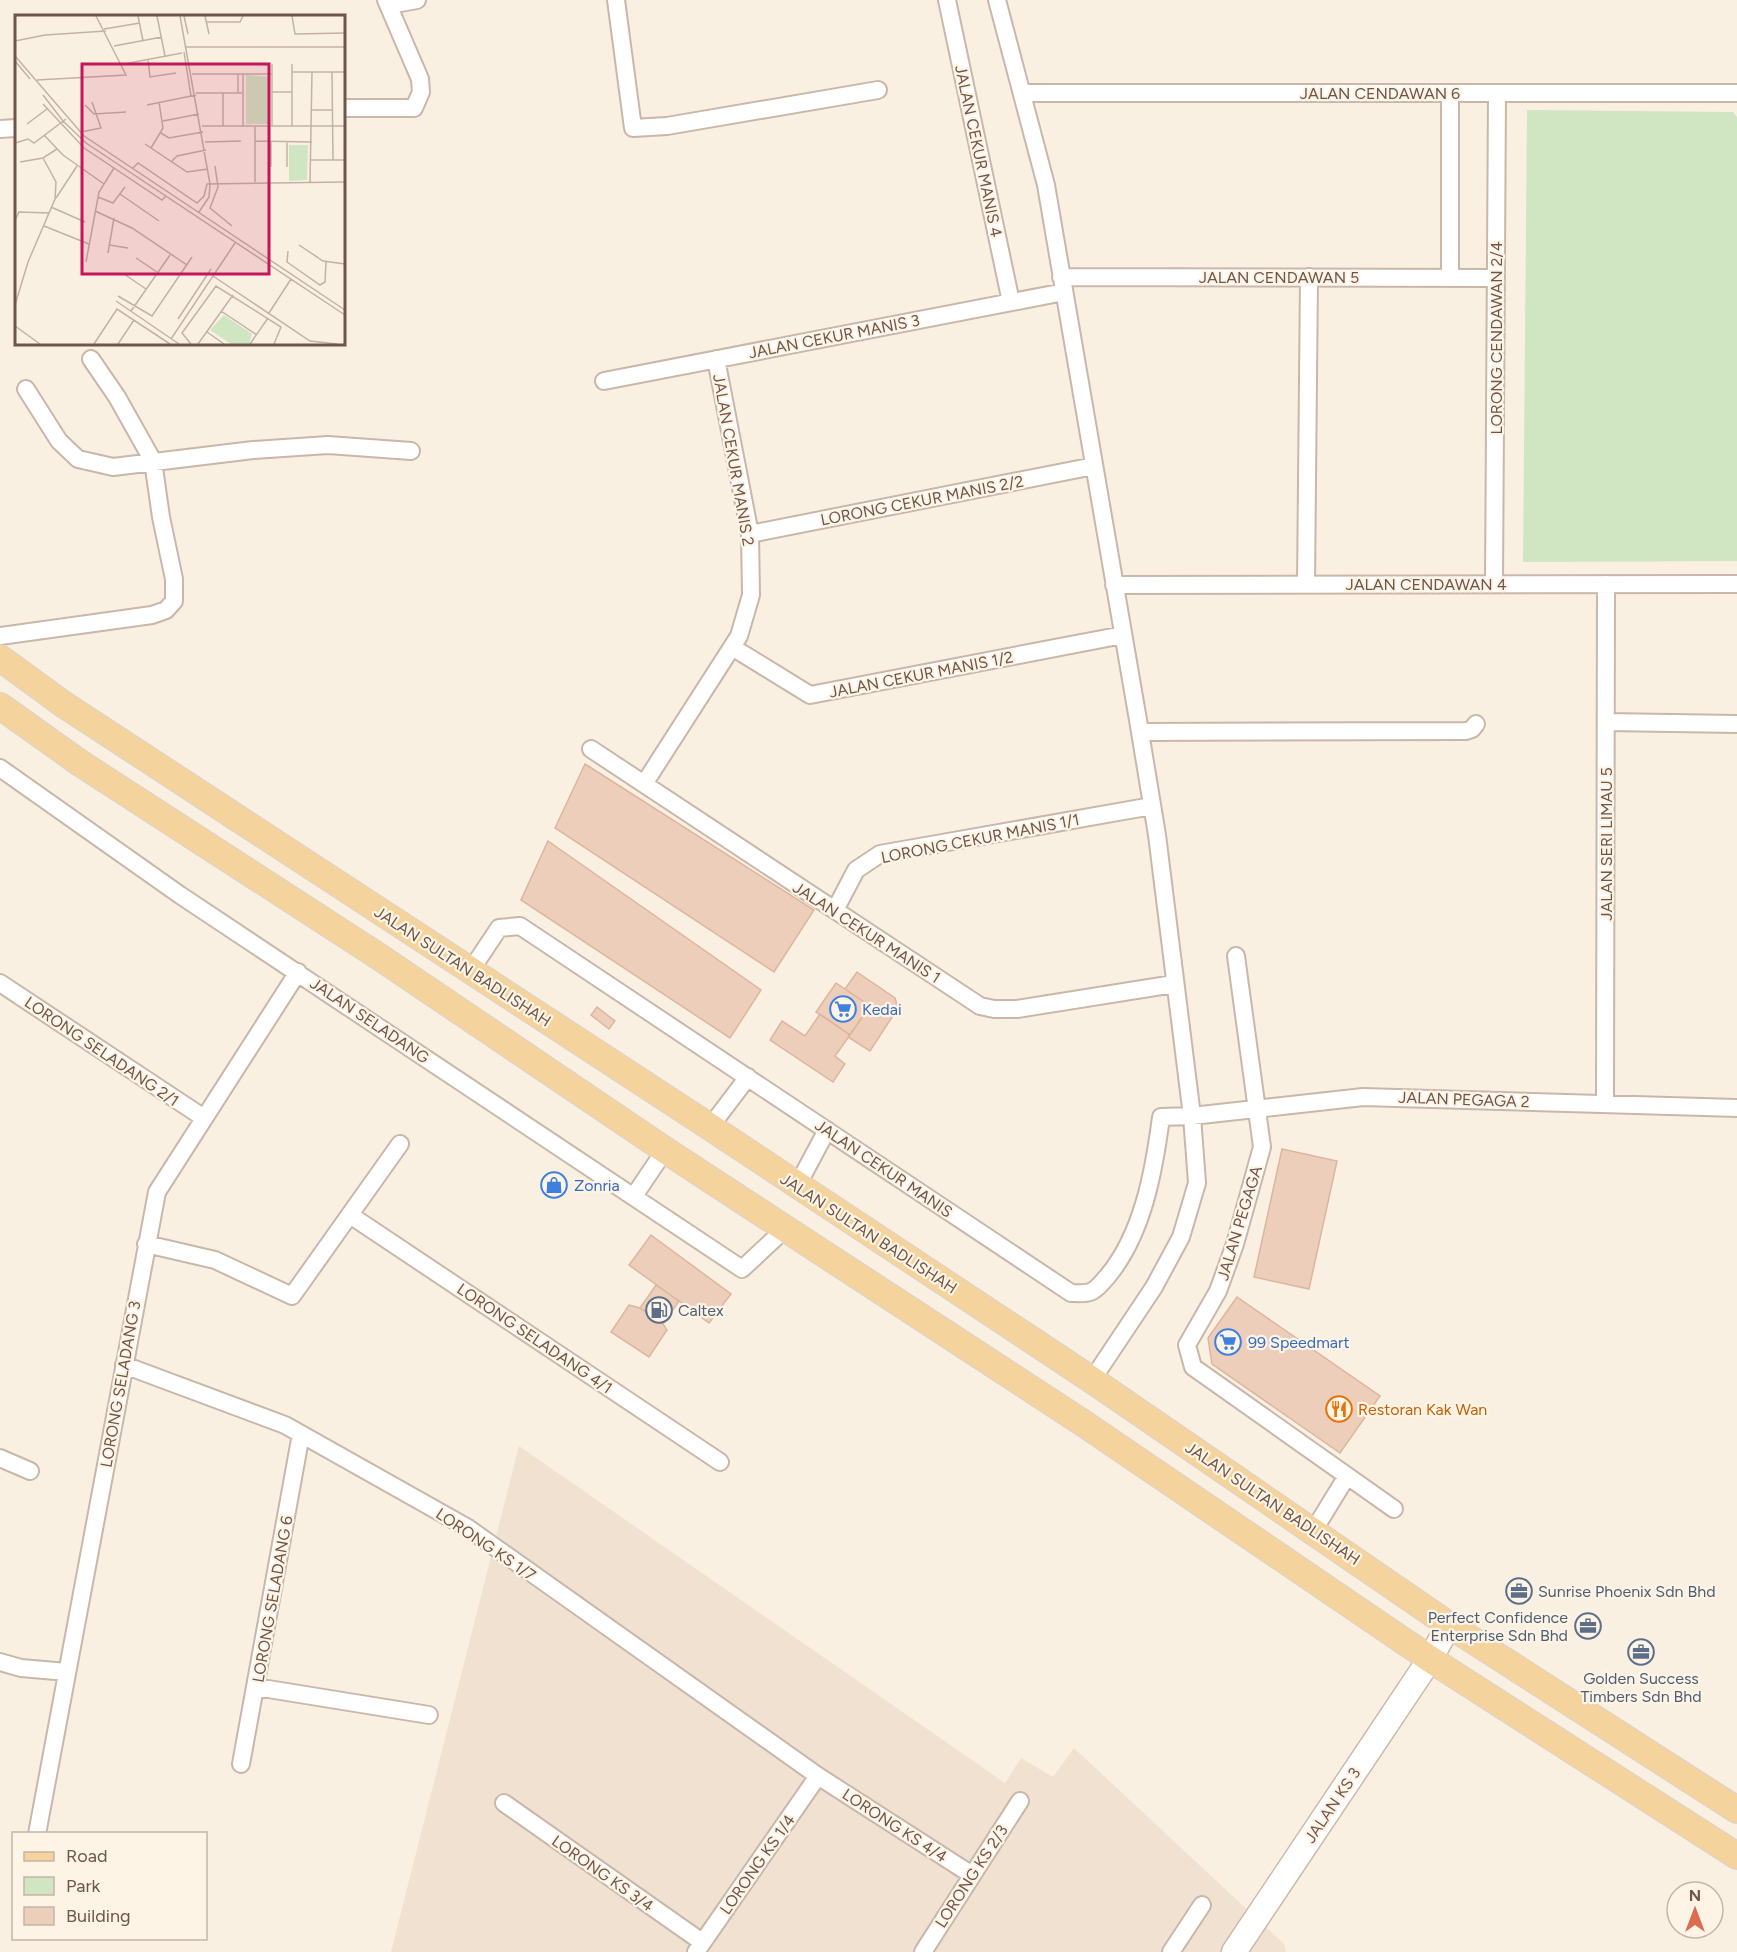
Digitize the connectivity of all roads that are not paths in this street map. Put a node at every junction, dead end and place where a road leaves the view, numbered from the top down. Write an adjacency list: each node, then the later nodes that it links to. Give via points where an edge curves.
1 (417, 0): 5 (street)
2 (616, 0): 6 (street, via 633,128 667,126)
3 (947, 0): 18 (street, JALAN CEKUR MANIS 4)
4 (997, 0): 7 (street)
5 (387, 3): 11 (street, via 420,79 421,92 414,108)
6 (878, 90)
7 (1022, 93): 8 (street, JALAN CENDAWAN 6); 17 (street, via 1046,185)
8 (1450, 93): 9 (street, JALAN CENDAWAN 6); 15 (street)
9 (1497, 93): 10 (street, JALAN CENDAWAN 6); 16 (street, LORONG CENDAWAN 2/4)
10 (1737, 93)
11 (345, 108)
12 (15, 128): 13 (street)
13 (0, 129)
14 (1309, 278): 15 (street, JALAN CENDAWAN 5); 17 (street, JALAN CENDAWAN 5); 27 (street)
15 (1450, 278): 16 (street, JALAN CENDAWAN 5)
16 (1496, 278): 28 (street, LORONG CENDAWAN 2/4)
17 (1063, 284): 18 (street, JALAN CEKUR MANIS 3); 25 (street)
18 (1011, 302): 20 (street, JALAN CEKUR MANIS 3)
19 (91, 359): 24 (street)
20 (716, 359): 21 (street, JALAN CEKUR MANIS 3); 26 (street, JALAN CEKUR MANIS 2)
21 (604, 381)
22 (26, 389): 24 (street, via 59,441 78,459 113,467)
23 (411, 451): 24 (street, via 328,445)
24 (153, 461): 33 (street, via 174,579 174,601 166,610 152,615)
25 (1094, 466): 26 (street, LORONG CEKUR MANIS 2/2); 31 (street)
26 (750, 534): 34 (street, JALAN CEKUR MANIS 2, via 751,595)
27 (1306, 584): 28 (street, JALAN CENDAWAN 4); 31 (street, JALAN CENDAWAN 4)
28 (1494, 584): 29 (street, JALAN CENDAWAN 4)
29 (1606, 584): 30 (street, JALAN CENDAWAN 4); 37 (street, JALAN SERI LIMAU 5)
30 (1737, 584)
31 (1114, 585): 32 (street)
32 (1123, 635): 34 (street, JALAN CEKUR MANIS 1/2, via 810,695); 40 (street)
33 (0, 636)
34 (732, 647): 43 (street, JALAN CEKUR MANIS 2)
35 (0, 658): 47 (main road, JALAN SULTAN BADLISHAH, via 63,704)
36 (0, 706): 61 (main road)
37 (1606, 722): 39 (street); 52 (street, JALAN SERI LIMAU 5)
38 (1476, 724): 40 (street, via 1466,731)
39 (1737, 724)
40 (1140, 732): 44 (street)
41 (591, 749): 43 (street, JALAN CEKUR MANIS 1)
42 (0, 768): 48 (street, JALAN SELADANG, via 170,889)
43 (644, 784): 45 (street, JALAN CEKUR MANIS 1)
44 (1152, 806): 45 (street, LORONG CEKUR MANIS 1/1, via 880,854 856,870); 50 (street)
45 (835, 910): 50 (street, JALAN CEKUR MANIS 1, via 980,1006 1017,1009)
46 (1236, 956): 53 (street, JALAN PEGAGA)
47 (471, 970): 51 (street, JALAN CEKUR MANIS, via 499,928 514,926); 58 (main road, JALAN SULTAN BADLISHAH)
48 (298, 972): 57 (street, LORONG SELADANG 3); 63 (street, JALAN SELADANG)
49 (0, 983): 57 (street, LORONG SELADANG 2/1)
50 (1174, 984): 55 (street)
51 (748, 1077): 58 (street); 59 (street, JALAN CEKUR MANIS)
52 (1605, 1103): 53 (street, JALAN PEGAGA 2, via 1363,1097); 54 (street, JALAN PEGAGA 2)
53 (1258, 1108): 55 (street, JALAN PEGAGA 2); 73 (street, JALAN PEGAGA, via 1262,1147 1235,1244 1218,1291 1186,1345 1193,1367)
54 (1737, 1108)
55 (1192, 1116): 56 (street, JALAN PEGAGA 2); 68 (street, via 1197,1183 1181,1237 1154,1287)
56 (1161, 1117): 59 (street, JALAN CEKUR MANIS, via 1156,1156 1136,1229 1112,1270 1089,1292 1071,1293)
57 (204, 1118): 66 (street, LORONG SELADANG 3, via 157,1192)
58 (710, 1127): 62 (main road, JALAN SULTAN BADLISHAH)
59 (827, 1130): 62 (street)
60 (400, 1144): 64 (street)
61 (665, 1150): 63 (street); 65 (main road)
62 (797, 1186): 68 (main road, JALAN SULTAN BADLISHAH)
63 (634, 1196): 65 (street, JALAN SELADANG, via 742,1269)
64 (350, 1215): 66 (street, via 292,1296 215,1260); 71 (street, LORONG SELADANG 4/1)
65 (785, 1229): 77 (main road, via 1083,1423)
66 (146, 1244): 67 (street, LORONG SELADANG 3)
67 (124, 1365): 69 (street, LORONG KS 1/7); 79 (street, LORONG SELADANG 3)
68 (1092, 1380): 75 (main road, JALAN SULTAN BADLISHAH)
69 (301, 1434): 80 (street, LORONG SELADANG 6); 83 (street, LORONG KS 1/7, via 468,1528)
70 (0, 1458): 72 (street)
71 (720, 1462)
72 (30, 1471)
73 (1347, 1476): 74 (street, JALAN PEGAGA); 75 (street)
74 (1394, 1509)
75 (1314, 1530): 76 (main road, JALAN SULTAN BADLISHAH)
76 (1449, 1624): 77 (street, JALAN KS 3); 86 (main road, JALAN SULTAN BADLISHAH)
77 (1430, 1659): 88 (main road); 94 (street, JALAN KS 3)
78 (0, 1662): 79 (street)
79 (67, 1672): 87 (street, LORONG SELADANG 3)
80 (256, 1687): 81 (street); 82 (street, LORONG SELADANG 6)
81 (429, 1715)
82 (241, 1764)
83 (818, 1776): 89 (street, LORONG KS 4/4); 91 (street, LORONG KS 1/4)
84 (1020, 1801): 89 (street, LORONG KS 2/3)
85 (504, 1803): 91 (street, LORONG KS 3/4)
86 (1737, 1810)
87 (37, 1832)
88 (1737, 1856)
89 (972, 1875): 92 (street, LORONG KS 2/3)
90 (1202, 1905): 93 (street)
91 (699, 1947)
92 (922, 1952)
93 (1171, 1952)
94 (1234, 1952)

